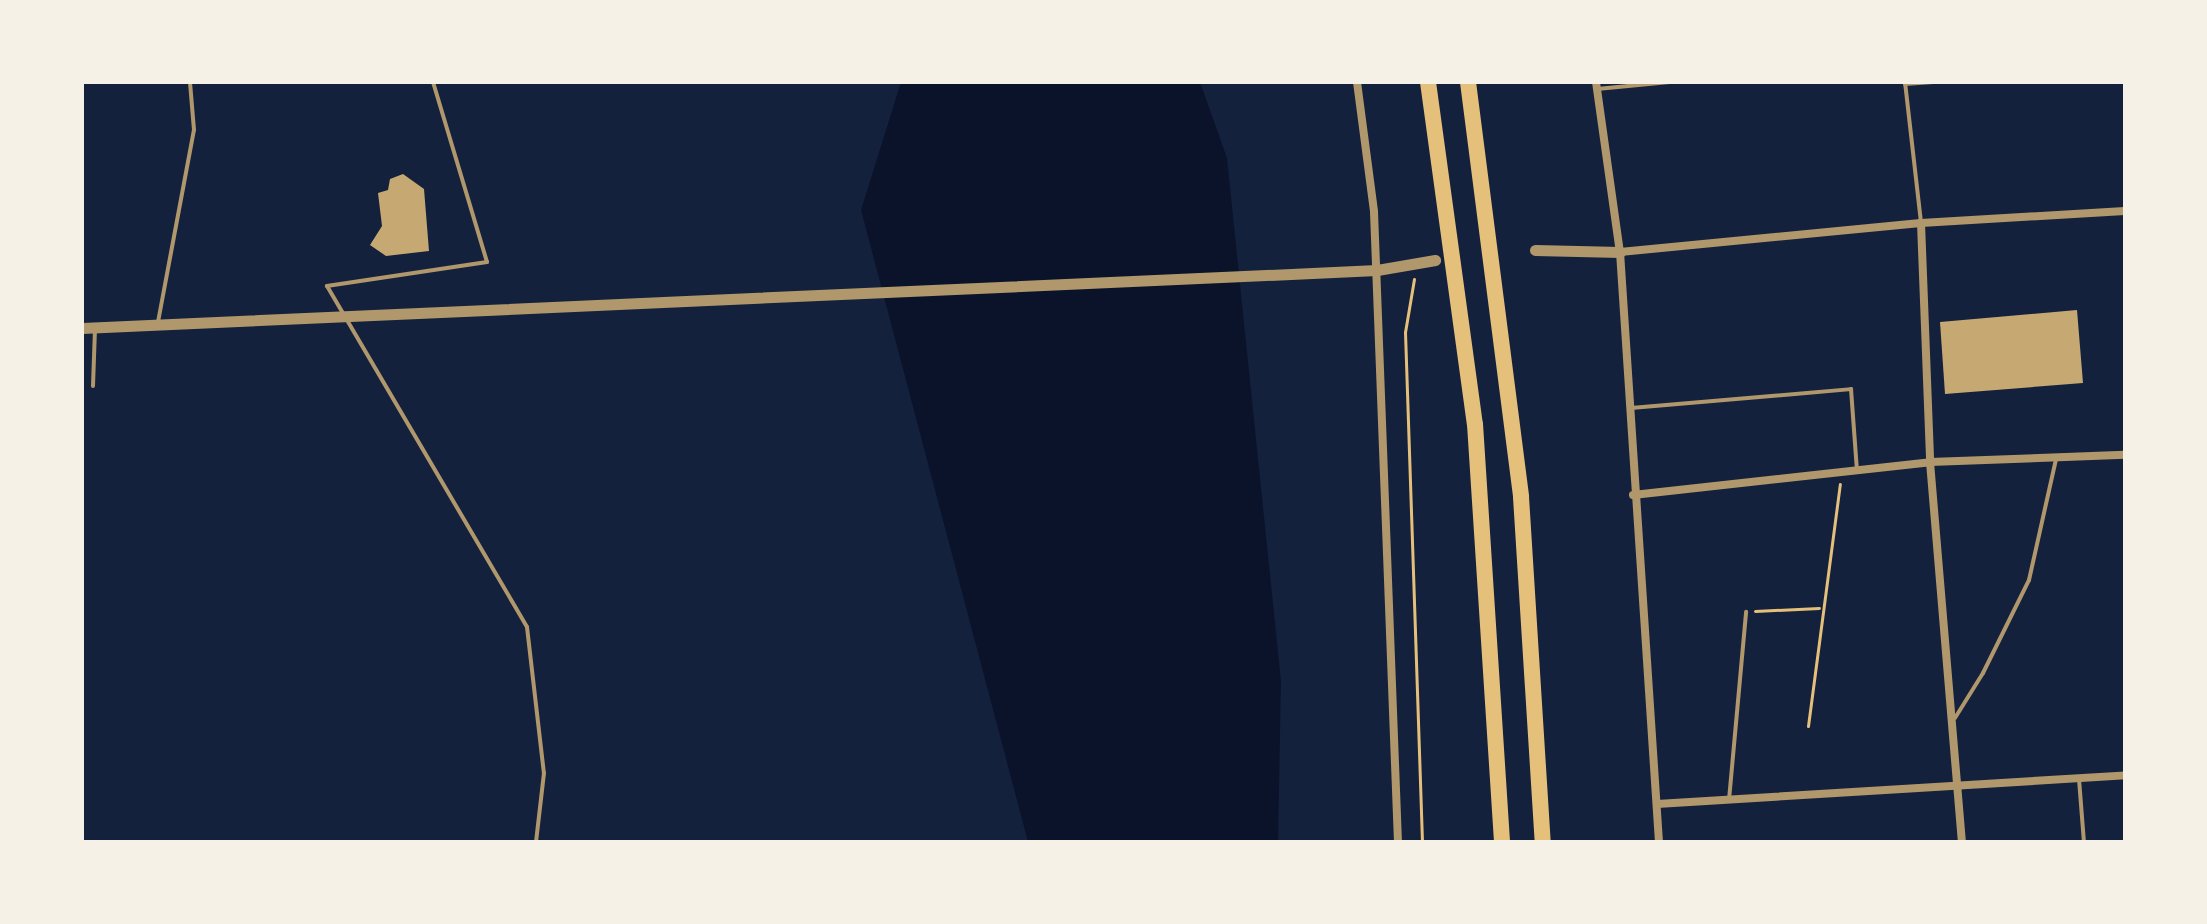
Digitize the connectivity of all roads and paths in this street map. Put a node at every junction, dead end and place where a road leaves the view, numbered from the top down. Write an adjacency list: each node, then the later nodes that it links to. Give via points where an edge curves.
1 (190, 82): 18 (lane, via 194,130)
2 (433, 82): 17 (lane, via 487,262 327,286)
3 (1357, 82): 16 (street)
4 (1428, 82): 41 (highway, via 1475,424)
5 (1468, 82): 42 (highway, via 1497,277 1521,497)
6 (1670, 82): 9 (lane)
7 (1937, 82): 8 (lane)
8 (1905, 83): 11 (lane)
9 (1597, 86): 13 (street)
10 (2125, 211): 11 (street)
11 (1921, 223): 13 (street); 25 (street)
12 (1535, 250): 13 (street)
13 (1620, 252): 22 (street)
14 (1435, 260): 15 (street)
15 (1414, 263): 16 (street); 40 (path, via 1405,332)
16 (1377, 270): 17 (street); 39 (street)
17 (342, 314): 18 (street); 38 (lane, via 527,627 544,773)
18 (158, 324): 19 (street)
19 (95, 327): 20 (street); 21 (lane)
20 (82, 328)
21 (93, 386)
22 (1628, 408): 26 (lane, via 1851,389); 28 (street)
23 (2125, 455): 24 (street)
24 (2056, 459): 25 (street); 31 (lane, via 2029,580)
25 (1930, 462): 26 (street); 31 (street)
26 (1857, 470): 27 (street)
27 (1842, 472): 28 (street); 29 (path)
28 (1633, 495): 37 (street)
29 (1819, 608): 30 (path); 32 (path)
30 (1746, 612): 36 (lane)
31 (1952, 722): 35 (street)
32 (1808, 726)
33 (2125, 775): 34 (street)
34 (2079, 779): 35 (street); 45 (lane)
35 (1958, 789): 36 (street); 44 (street)
36 (1728, 803): 37 (street)
37 (1657, 804): 43 (street)
38 (536, 842)
39 (1398, 842)
40 (1422, 842)
41 (1502, 842)
42 (1543, 842)
43 (1659, 842)
44 (1962, 842)
45 (2084, 842)

